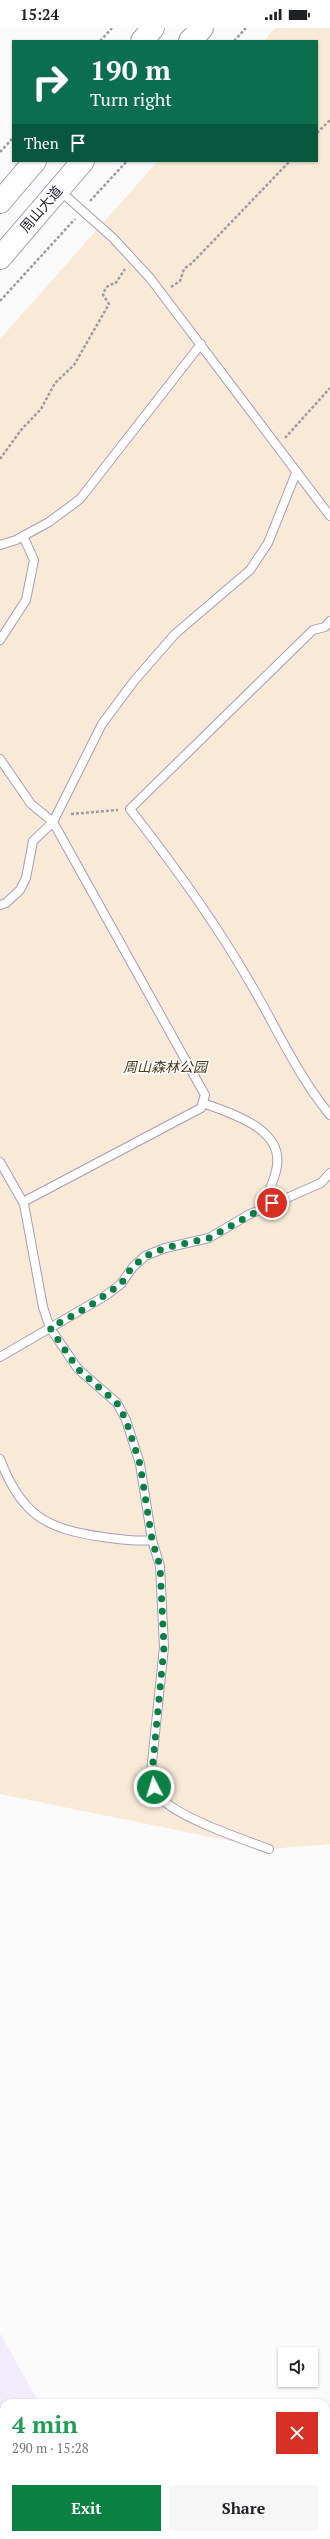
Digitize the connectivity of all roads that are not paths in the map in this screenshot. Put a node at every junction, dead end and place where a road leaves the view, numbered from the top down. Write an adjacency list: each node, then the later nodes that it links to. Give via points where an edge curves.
1 (153, 28): 3 (main road)
2 (202, 28): 4 (main road)
3 (143, 40)
4 (191, 40)
5 (35, 162): 8 (main road)
6 (82, 162): 7 (main road, 周山大道)
7 (58, 190): 9 (main road, 周山大道); 10 (lane, via 133,260)
8 (0, 202)
9 (0, 258)
10 (201, 344): 11 (lane); 13 (lane, via 80,499 49,522)
11 (296, 473): 12 (lane); 18 (lane, via 268,543 250,570 175,634 134,682 102,724)
12 (330, 516)
13 (22, 536): 14 (lane); 16 (lane, via 34,560 26,600)
14 (0, 545)
15 (330, 621): 21 (lane, via 325,627 313,630 130,809 175,867 216,927 250,982 297,1070)
16 (0, 640)
17 (0, 759): 18 (lane, via 31,804)
18 (53, 822): 19 (lane, via 33,841 26,878 20,890 6,903); 20 (lane, via 206,1096)
19 (0, 904)
20 (203, 1103): 24 (lane, via 201,1108); 25 (lane, via 240,1116 267,1133 278,1155 276,1171)
21 (330, 1115)
22 (0, 1162): 24 (lane)
23 (330, 1173): 25 (lane, via 321,1183)
24 (23, 1202): 26 (lane, via 43,1307)
25 (262, 1209): 26 (lane, via 209,1238 165,1248 146,1256 132,1267 116,1288)
26 (50, 1328): 27 (lane); 29 (lane, via 78,1369 117,1403 126,1420 140,1464)
27 (0, 1357)
28 (0, 1459): 29 (lane, via 16,1491 32,1512 45,1522 88,1535)
29 (152, 1540): 30 (lane, via 160,1566 164,1647 152,1772 154,1787 162,1800 174,1808 234,1837)
30 (269, 1849)

